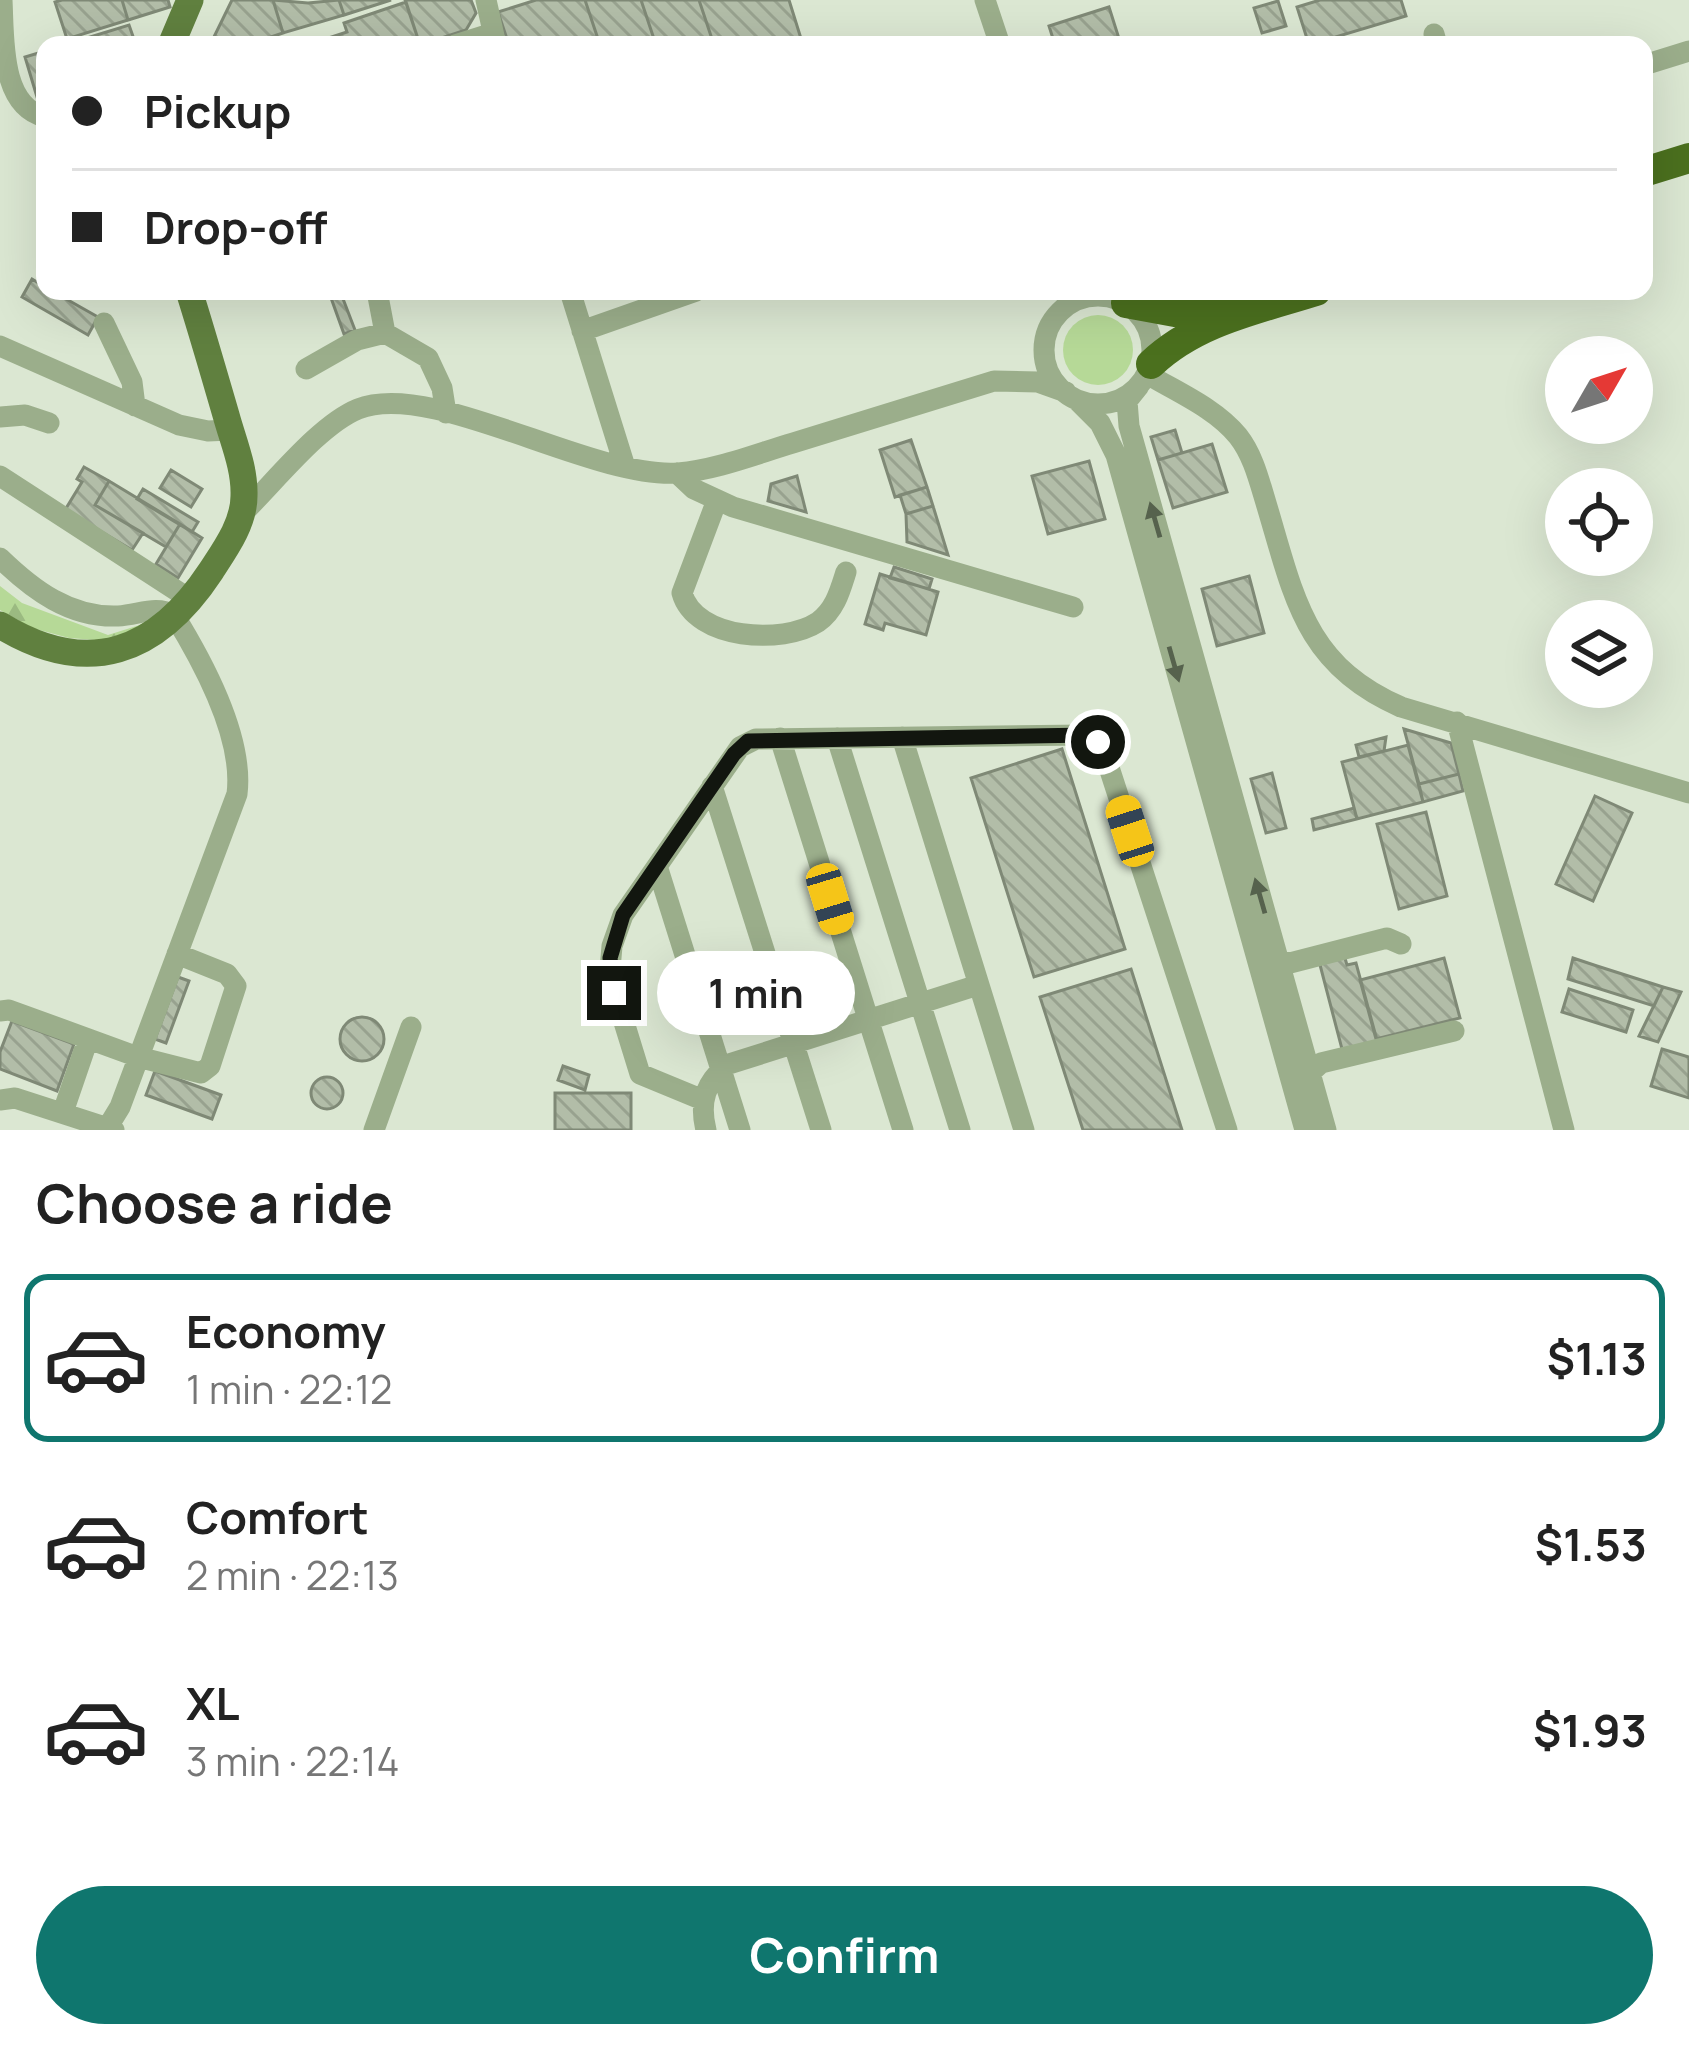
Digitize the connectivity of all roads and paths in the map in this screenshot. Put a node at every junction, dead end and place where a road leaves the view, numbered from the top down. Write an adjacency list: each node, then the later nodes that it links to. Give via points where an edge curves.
1 (2, 0): 10 (street, via 4,62 19,102)
2 (190, 0): 5 (main road)
3 (486, 0): 6 (street)
4 (985, 0): 7 (street)
5 (175, 36)
6 (494, 36)
7 (997, 36)
8 (1689, 51): 9 (street)
9 (1653, 62)
10 (36, 115)
11 (1689, 158): 12 (highway)
12 (1653, 169)
13 (1689, 177): 14 (highway)
14 (1653, 188)
15 (193, 300): 39 (main road)
16 (378, 300): 28 (street)
17 (573, 300): 27 (street)
18 (670, 300): 27 (street)
19 (1058, 300): 25 (street)
20 (1078, 300): 25 (street)
21 (1116, 300): 32 (street, via 1149,329)
22 (1125, 300): 23 (highway, via 1175,312)
23 (1222, 300)
24 (1287, 300): 32 (highway, via 1185,336)
25 (1055, 317): 29 (street)
26 (104, 323): 35 (street)
27 (582, 331): 40 (street)
28 (385, 333): 31 (street); 36 (street, via 428,358)
29 (1045, 341): 33 (street); 34 (street, via 1048,370)
30 (7, 346): 35 (street)
31 (306, 369)
32 (1146, 374): 34 (street, via 1111,402); 50 (street, via 1209,411 1244,445 1300,615 1324,653 1379,698); 59 (street, one-way to 32, via 1129,426 1127,401)
33 (1010, 379): 34 (street); 41 (street)
34 (1071, 396): 82 (street, one-way to 82, via 1100,423 1116,455)
35 (136, 406): 39 (street, via 192,429)
36 (446, 412): 40 (street); 44 (street, via 358,409)
37 (0, 417): 38 (street)
38 (49, 423)
39 (230, 430): 44 (main road)
40 (625, 467): 41 (street)
41 (677, 473): 43 (street)
42 (0, 476): 48 (street)
43 (717, 500): 46 (street, via 682,593 719,629 792,632 814,625 832,607); 47 (street)
44 (243, 513): 48 (main road)
45 (0, 558): 48 (street, via 65,606 105,616)
46 (846, 572)
47 (1073, 607)
48 (183, 608): 49 (main road, via 148,638 100,652 45,646); 58 (street, via 239,778)
49 (0, 625)
50 (1457, 722): 55 (street); 84 (street)
51 (902, 737): 52 (street); 60 (street); 81 (street, via 1087,735 1102,746)
52 (837, 738): 53 (street); 61 (street)
53 (780, 739): 54 (street, via 748,741); 63 (street)
54 (712, 786): 56 (street); 67 (street)
55 (1689, 794)
56 (657, 866): 69 (street); 72 (street, via 618,926 610,958 614,993 640,1075)
57 (1401, 944): 59 (street, via 1388,938 1290,963)
58 (177, 954): 68 (street); 68 (street, via 227,974 236,986 210,1066 195,1074)
59 (1278, 959): 70 (street)
60 (978, 985): 61 (street); 80 (street)
61 (920, 1003): 63 (street); 79 (street)
62 (0, 1011): 66 (street)
63 (868, 1019): 67 (street); 78 (street)
64 (411, 1028): 74 (street)
65 (1454, 1031): 70 (street)
66 (88, 1039): 68 (street); 73 (street)
67 (794, 1043): 69 (street); 77 (street)
68 (138, 1057): 73 (street, via 120,1107)
69 (721, 1070): 72 (street); 76 (street)
70 (1310, 1073): 83 (street)
71 (0, 1100): 73 (street)
72 (703, 1100): 75 (street)
73 (93, 1125)
74 (374, 1130)
75 (706, 1130)
76 (740, 1130)
77 (821, 1130)
78 (903, 1130)
79 (960, 1130)
80 (1024, 1130)
81 (1227, 1130)
82 (1306, 1130)
83 (1325, 1130)
84 (1564, 1130)

